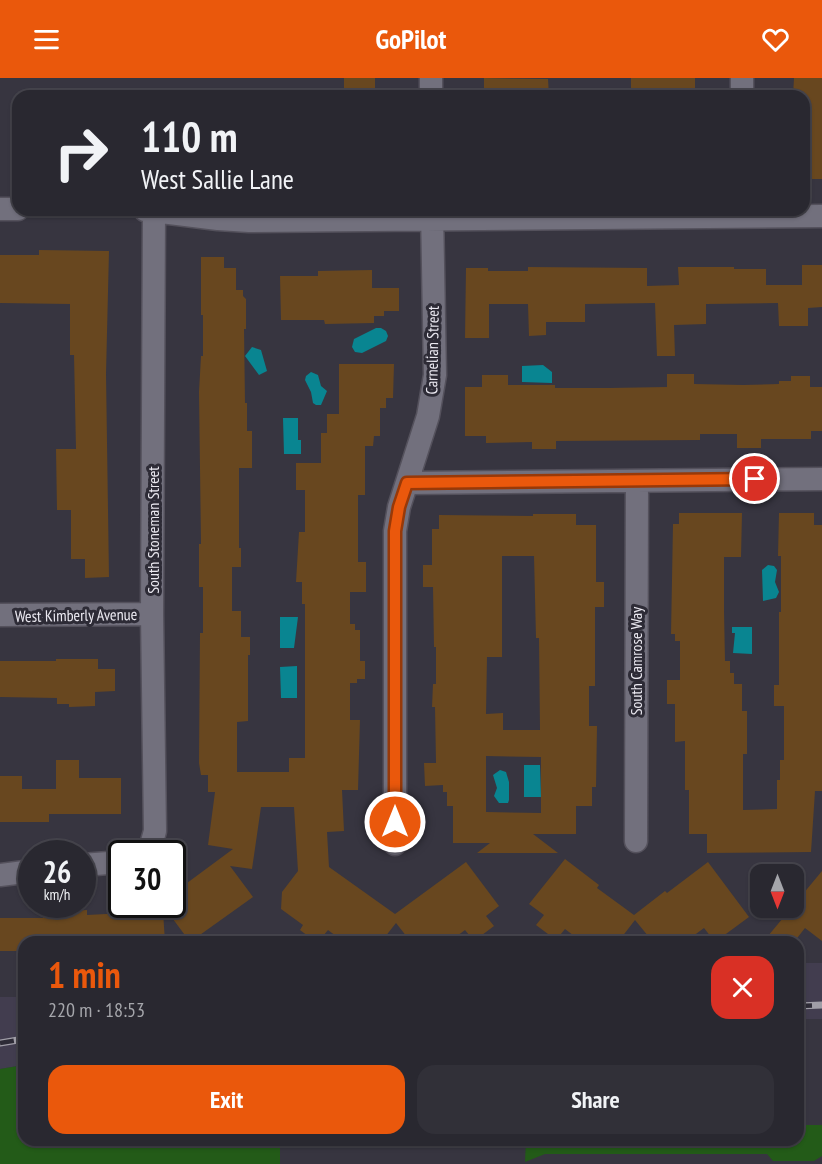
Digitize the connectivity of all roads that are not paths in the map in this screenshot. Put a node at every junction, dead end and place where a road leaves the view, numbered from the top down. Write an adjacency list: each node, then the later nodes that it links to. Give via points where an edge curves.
1 (149, 216): 8 (street, South Stoneman Street)
2 (204, 216): 3 (street, via 249,221)
3 (402, 216)
4 (432, 216): 7 (street, Carnelian Street, via 435,375 428,417)
5 (822, 479): 6 (street)
6 (636, 481): 7 (street); 11 (street, South Camrose Way)
7 (407, 483): 12 (street, Carnelian Street, via 395,531)
8 (152, 614): 9 (street, West Kimberly Avenue); 10 (street, South Stoneman Street, via 155,831)
9 (0, 615)
10 (151, 840)
11 (636, 841)
12 (395, 844)
13 (18, 873): 14 (street)
14 (0, 875)

